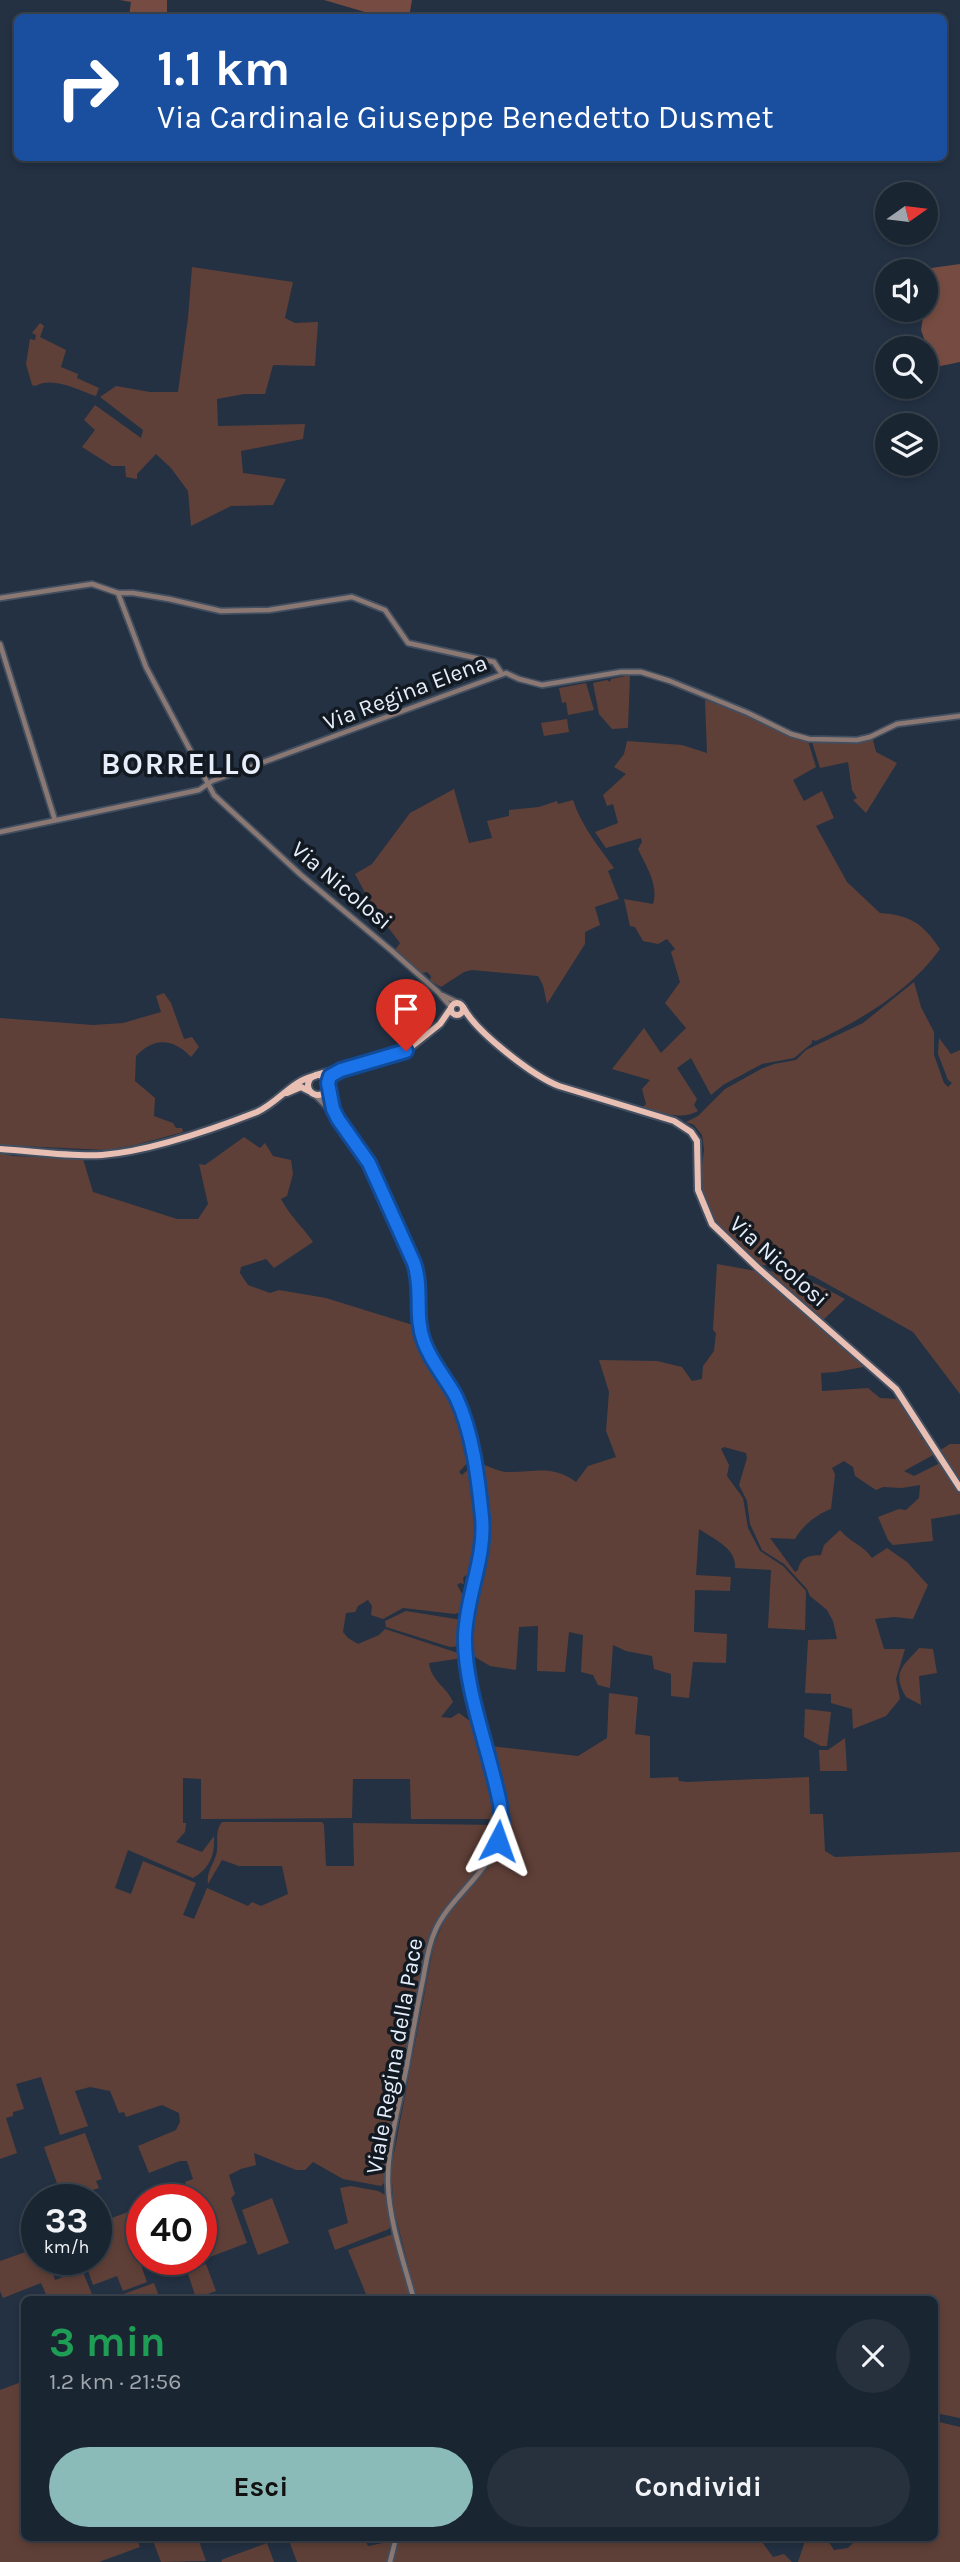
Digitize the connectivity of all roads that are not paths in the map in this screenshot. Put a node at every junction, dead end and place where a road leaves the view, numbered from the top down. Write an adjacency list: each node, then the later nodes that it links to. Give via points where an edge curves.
1 (118, 593): 2 (street, via 83,584); 4 (street, via 221,611 269,610 352,597 386,611 408,643 494,662); 6 (street, via 146,667)
2 (0, 598)
3 (0, 644): 9 (street)
4 (502, 674): 5 (street, Via Regina Elena, via 542,685 632,671 650,674 809,738 857,740 897,724); 6 (street, Via Regina Elena)
5 (960, 716)
6 (207, 781): 7 (street, Via Regina Elena); 8 (street)
7 (199, 790): 8 (street); 9 (street)
8 (214, 795): 11 (street, Via Nicolosi)
9 (54, 821): 10 (street)
10 (0, 832)
11 (453, 1006): 12 (main road); 13 (main road); 14 (main road)
12 (463, 1007): 13 (main road); 15 (main road)
13 (457, 1015): 14 (main road); 15 (main road)
14 (440, 1024): 16 (main road, via 406,1051)
15 (476, 1024): 23 (main road, Via Nicolosi, via 526,1068 550,1082 669,1119 691,1132 698,1148 698,1190 712,1224 896,1390)
16 (341, 1070): 17 (main road); 18 (main road, via 330,1076)
17 (316, 1075): 18 (main road); 19 (main road, via 308,1084); 20 (main road, via 301,1079)
18 (328, 1084): 19 (main road, via 325,1093); 21 (street)
19 (312, 1093): 20 (main road, via 301,1087); 21 (street)
20 (282, 1096): 22 (main road, via 252,1114 124,1152 87,1155)
21 (338, 1119): 24 (street, Viale Regina della Pace, via 369,1163 411,1254 424,1342 456,1397 468,1433 483,1525 467,1617 466,1653 502,1812 493,1852 434,1933 416,2015 388,2181)
22 (0, 1149)
23 (960, 1488)
24 (413, 2296)
25 (395, 2541): 26 (street)
26 (390, 2562)

